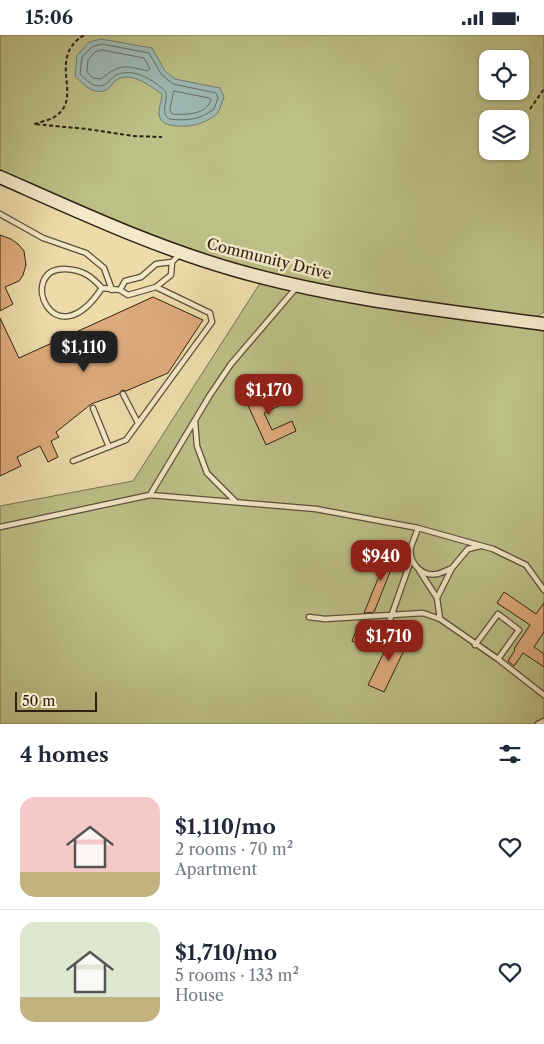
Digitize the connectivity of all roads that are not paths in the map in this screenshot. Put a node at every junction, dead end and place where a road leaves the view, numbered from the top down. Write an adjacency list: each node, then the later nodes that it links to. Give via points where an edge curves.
1 (0, 177): 3 (main road, Community Drive)
2 (0, 214): 7 (lane, via 43,238 86,253 104,269)
3 (177, 257): 4 (main road, Community Drive); 5 (lane, via 171,275); 8 (lane, via 156,264 142,277 125,281)
4 (298, 285): 9 (main road, Community Drive, via 386,302); 12 (lane, via 231,364)
5 (156, 287): 8 (lane, via 128,295); 13 (lane, via 210,313 212,322)
6 (102, 288): 6 (lane, via 92,276 64,269 44,279 41,289 46,307 55,315 67,318 95,299); 7 (lane)
7 (112, 290): 8 (lane)
8 (120, 290)
9 (544, 324)
10 (124, 394): 13 (lane)
11 (93, 408): 14 (lane)
12 (195, 419): 16 (lane); 17 (lane, via 197,446 207,473)
13 (138, 423): 14 (lane, via 126,440)
14 (108, 447): 15 (lane)
15 (73, 461)
16 (150, 495): 17 (lane); 18 (lane)
17 (236, 502): 19 (lane, via 316,509)
18 (0, 527)
19 (418, 528): 20 (lane); 21 (lane, via 411,548)
20 (482, 546): 22 (lane, via 468,549); 24 (lane, via 526,565)
21 (411, 560): 23 (lane); 26 (lane)
22 (452, 568): 23 (lane, via 437,574); 25 (lane)
23 (418, 569): 25 (lane)
24 (544, 590)
25 (437, 598): 28 (lane)
26 (391, 615): 27 (lane); 28 (lane, via 423,613); 30 (lane)
27 (309, 617)
28 (440, 619): 29 (lane)
29 (475, 645): 31 (lane); 31 (lane, via 498,614 519,630)
30 (380, 648)
31 (498, 659): 32 (lane)
32 (544, 695)
33 (544, 721): 34 (lane)
34 (538, 724)

